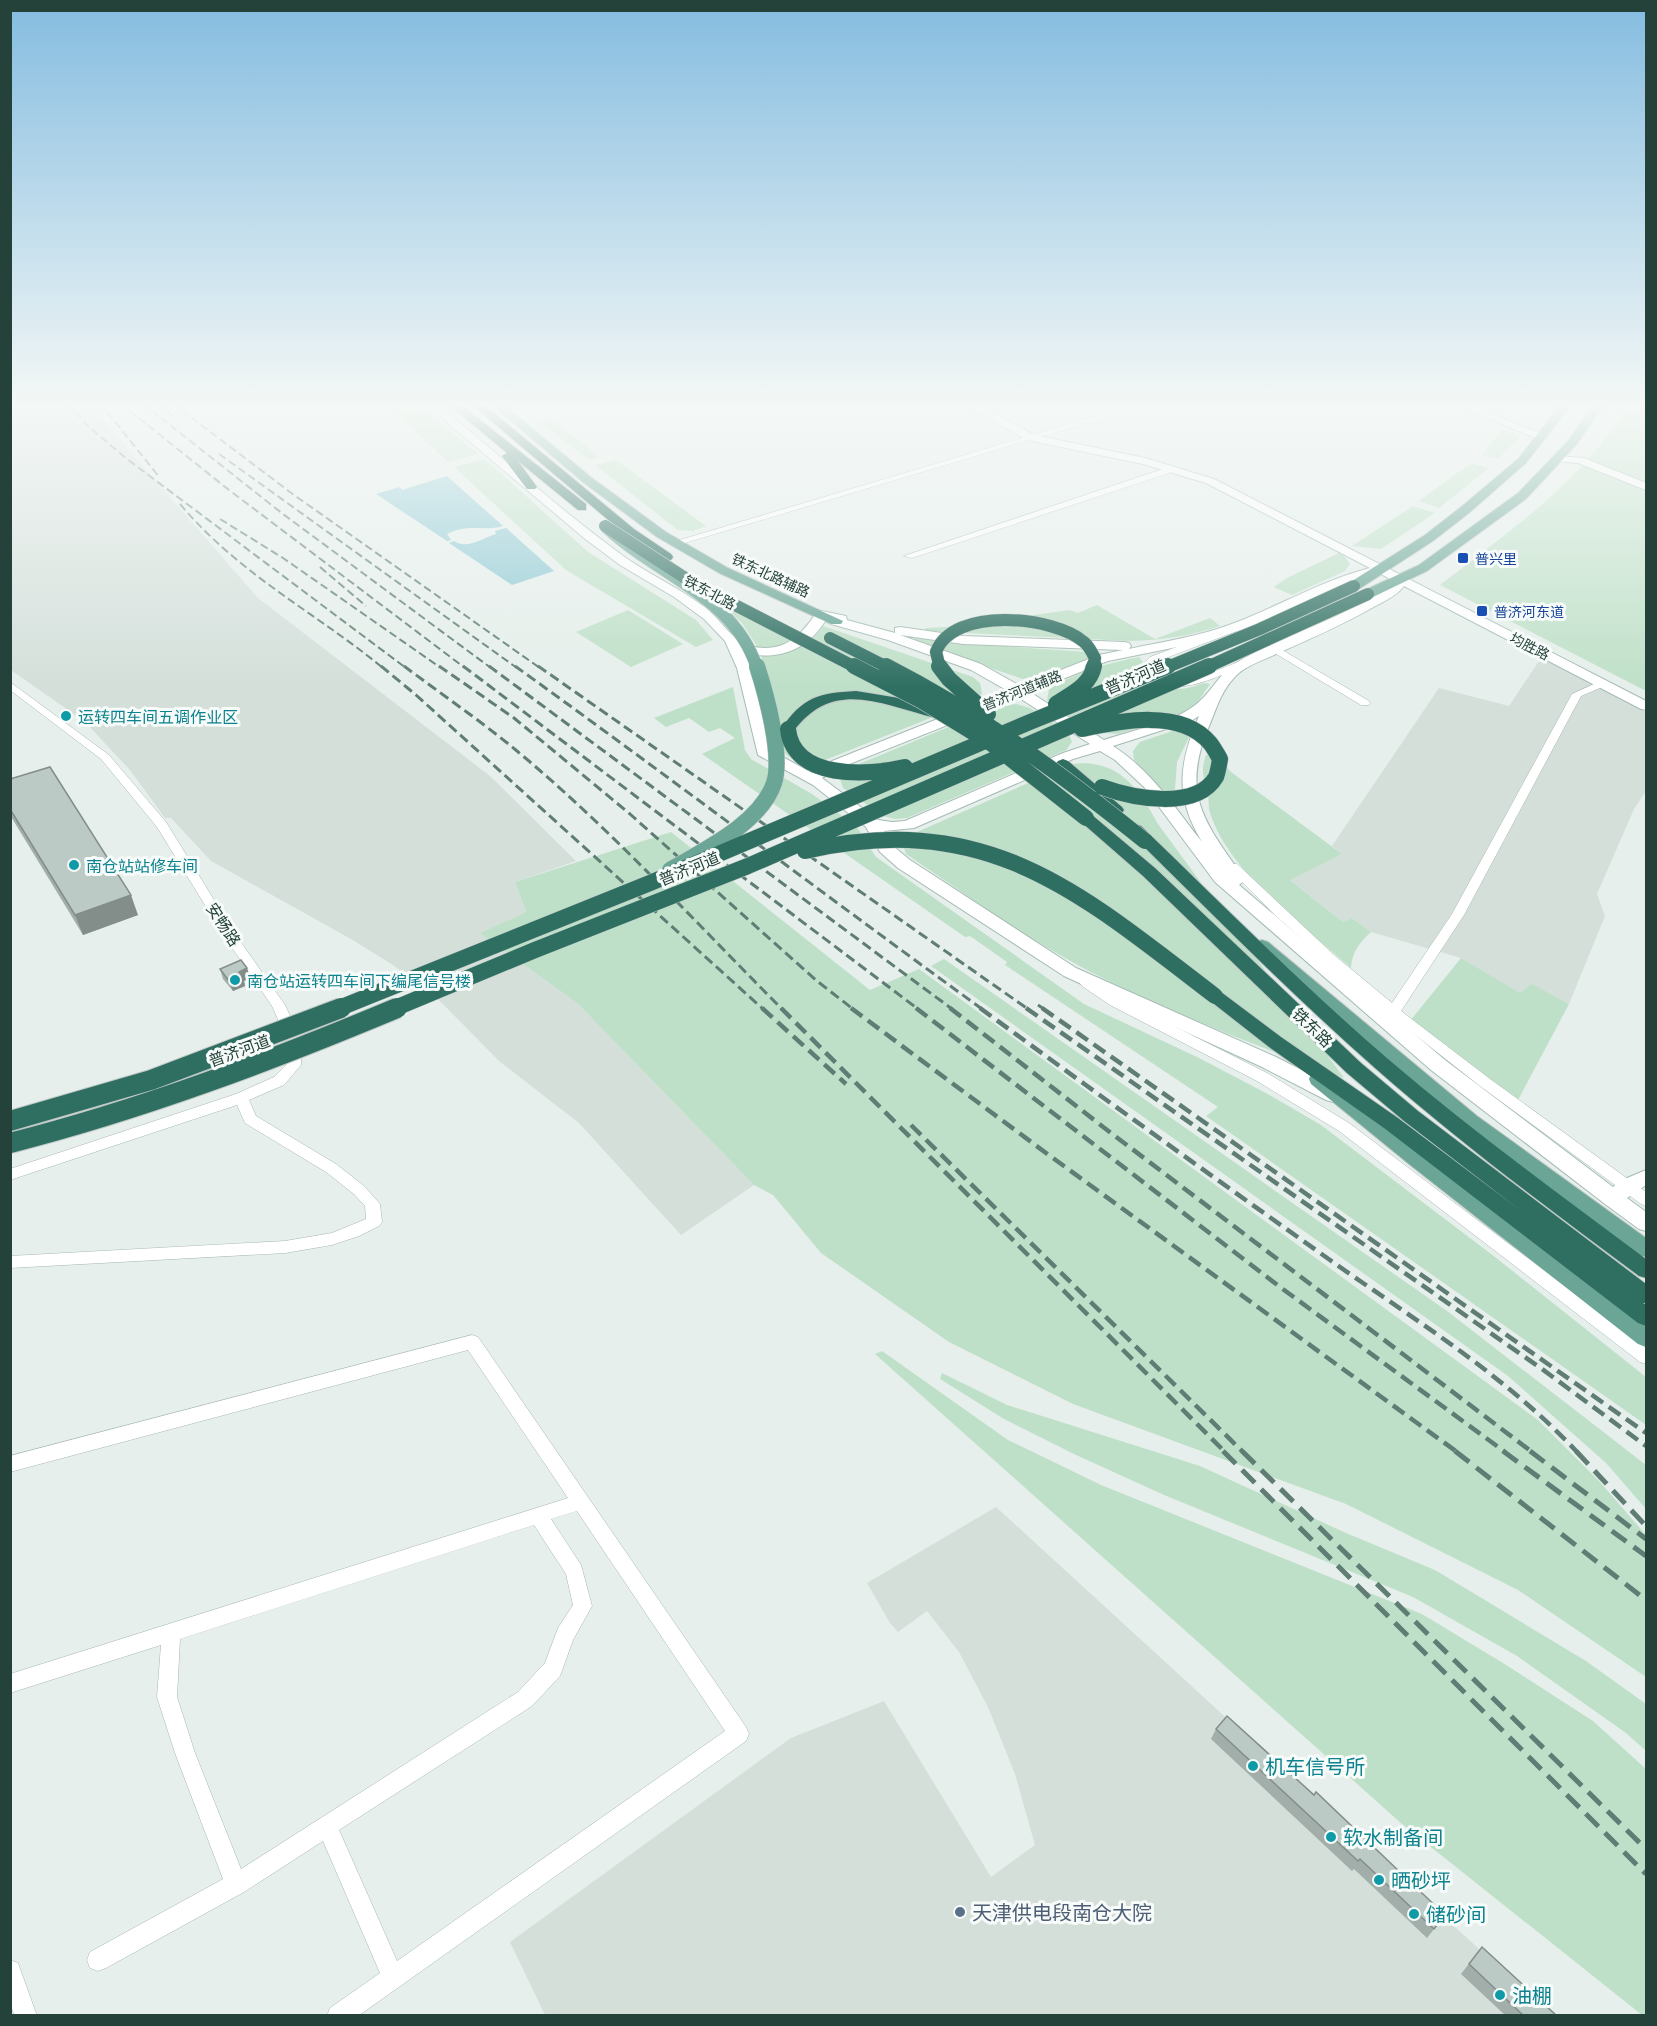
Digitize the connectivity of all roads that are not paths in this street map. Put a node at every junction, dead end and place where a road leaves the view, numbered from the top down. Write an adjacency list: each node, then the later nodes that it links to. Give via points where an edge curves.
1 (544, 498): 22 (street, 铁东北路, via 588,535 709,616)
2 (569, 498): 11 (highway, 铁东北路)
3 (589, 498): 25 (highway, 铁东北路, bridge, via 667,556)
4 (612, 498): 12 (main road, 铁东北路辅路)
5 (829, 498): 12 (street)
6 (1086, 498): 13 (street)
7 (1242, 498): 14 (street)
8 (1249, 498): 14 (street)
9 (1479, 498): 14 (main road)
10 (1520, 498): 15 (main road)
11 (605, 526): 34 (highway, 铁东北路, bridge, via 696,585 904,690); 47 (main road, bridge, via 634,554 717,608 742,633 755,656 777,768 773,788 764,804 742,824)
12 (675, 543): 18 (main road, 铁东北路辅路)
13 (909, 556)
14 (1384, 568): 15 (street, 均胜路); 16 (main road); 20 (street, 普济河道辅路, via 1350,577)
15 (1404, 578): 17 (main road); 23 (street, 普济河道辅路, via 1391,592); 26 (street, 均胜路); 30 (street, 均胜路)
16 (1354, 585): 35 (highway, 普济河道, bridge, via 1260,629)
17 (1368, 594): 37 (highway, 普济河道, bridge)
18 (822, 615): 19 (main road, 铁东北路辅路); 21 (street, via 963,640 1116,646); 22 (street, via 806,638 789,646 751,653)
19 (836, 621): 28 (street, via 976,667)
20 (1240, 626): 21 (street, 普济河道辅路); 24 (street, 普济河道辅路, via 1154,659 1145,667 1153,677 1178,686)
21 (1168, 644): 28 (street, 普济河道辅路, via 1104,658)
22 (734, 645): 42 (street, 铁东北路, via 744,668 763,752)
23 (1277, 650): 24 (street, 普济河道辅路); 31 (street)
24 (1243, 664): 29 (street, 普济河道辅路, via 1228,675)
25 (904, 675): 33 (highway, bridge, via 936,686); 36 (highway, 铁东北路, bridge)
26 (1603, 683): 32 (street, 均胜路); 51 (street, via 1577,694 1458,915)
27 (10, 685): 53 (street, 安畅路, via 105,758 162,825 278,1005 295,1042 294,1065 279,1081)
28 (1020, 692): 39 (street); 42 (street, 普济河道辅路, via 826,769 818,775)
29 (1216, 693): 39 (street, 普济河道辅路, via 1186,718); 45 (street, via 1193,751 1188,783 1192,810)
30 (1647, 700)
31 (1365, 703)
32 (1647, 706)
33 (986, 713): 35 (highway, bridge, via 942,672 936,659 939,646 955,630 976,622 1000,618 1034,621 1077,637 1095,661 1093,673 1082,686); 41 (highway, bridge)
34 (948, 718): 38 (highway, 铁东北路, bridge); 40 (highway, bridge, via 892,699 847,696 810,706 793,720 788,734 794,748 812,762 854,774 886,771)
35 (1030, 722): 40 (highway, 普济河道, bridge)
36 (1008, 737): 44 (highway, 铁东路, bridge, via 1073,783)
37 (1043, 738): 41 (highway, bridge, via 1127,720 1151,720 1194,731 1213,747 1220,759 1218,774 1207,787 1163,800 1112,792); 46 (highway, 普济河道, bridge)
38 (992, 744): 66 (highway, 铁东路, bridge, via 1124,849 1354,1068 1411,1116)
39 (1104, 744): 43 (street, 普济河道辅路, via 908,825); 48 (street, via 1150,785 1207,863)
40 (964, 750): 47 (highway, 普济河道, bridge)
41 (1063, 764): 44 (highway, bridge, via 1112,805)
42 (818, 782): 43 (street, 铁东北路)
43 (873, 824): 50 (street, via 886,849 904,864)
44 (1145, 842): 49 (highway, 铁东路)
45 (1210, 844): 48 (street); 51 (street, via 1281,915)
46 (745, 867): 52 (highway, bridge, via 822,846 888,840 957,846 994,855 1066,887); 57 (highway, 普济河道, bridge, via 266,1062 136,1107)
47 (650, 883): 55 (highway, 普济河道, bridge, via 209,1060)
48 (1265, 917): 60 (street, via 1438,1065)
49 (1236, 924): 63 (main road, via 1470,1121); 65 (highway, 铁东路, via 1382,1064 1489,1153)
50 (1070, 972): 54 (street); 69 (street, via 1115,1002 1263,1077 1344,1127)
51 (1394, 1011): 60 (street, via 1534,1119)
52 (1275, 1042): 54 (main road); 56 (highway)
53 (241, 1098): 58 (street, 安畅路); 64 (street, via 250,1119 359,1190 372,1204 374,1222 354,1234 325,1241)
54 (1341, 1099): 56 (street); 68 (main road)
55 (10, 1121)
56 (1391, 1123): 67 (highway)
57 (10, 1143)
58 (12, 1176)
59 (1647, 1177): 60 (street)
60 (1620, 1192): 61 (street); 62 (street)
61 (1647, 1200)
62 (1647, 1223)
63 (1647, 1250)
64 (10, 1262)
65 (1647, 1270)
66 (1647, 1295)
67 (1647, 1317)
68 (1647, 1338)
69 (1647, 1357)
70 (10, 1464): 71 (street, via 472,1342)
71 (580, 1502): 72 (street); 79 (street, via 739,1734)
72 (538, 1515): 73 (street); 75 (street, via 574,1571 583,1606 565,1635 553,1669 525,1699)
73 (171, 1632): 74 (street); 76 (street, via 167,1696)
74 (10, 1684)
75 (327, 1826): 76 (street); 79 (street)
76 (236, 1884): 77 (street)
77 (98, 1960)
78 (10, 1971): 80 (street)
79 (393, 1977): 81 (street)
80 (26, 2016)
81 (338, 2016)

